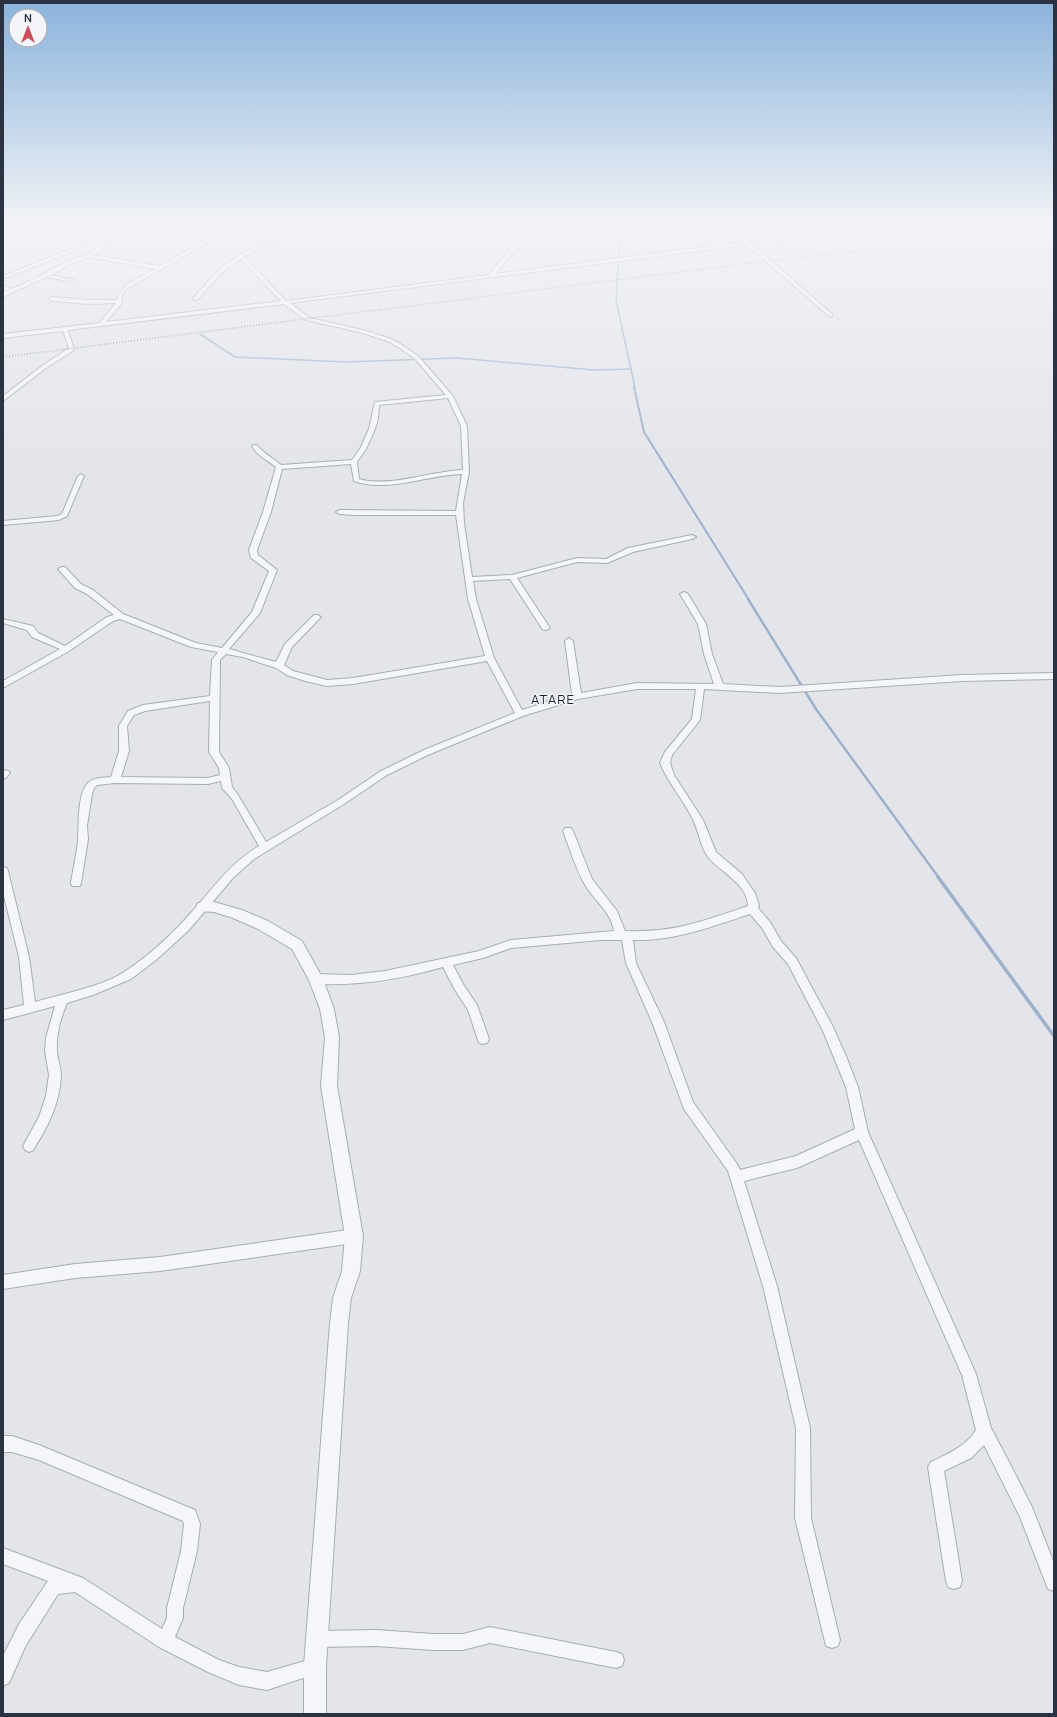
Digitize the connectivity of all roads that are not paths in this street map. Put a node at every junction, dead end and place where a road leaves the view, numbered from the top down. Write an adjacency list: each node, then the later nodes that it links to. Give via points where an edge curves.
1 (116, 305): 6 (street)
2 (259, 305): 6 (street)
3 (288, 305): 9 (street, via 308,319 365,332 402,347 425,366)
4 (818, 305): 5 (street)
5 (830, 315)
6 (101, 325): 7 (street)
7 (65, 329): 8 (street); 10 (street, via 72,349)
8 (3, 336)
9 (450, 396): 12 (street, via 377,403 375,420 363,450); 14 (street, via 464,426)
10 (3, 399)
11 (255, 446): 13 (street, via 259,453 268,456)
12 (354, 462): 13 (street); 14 (street, via 356,480 361,483 382,483)
13 (279, 467): 30 (street, via 267,512 253,550 254,556 273,570 271,577 256,613)
14 (466, 472): 17 (street, via 460,503)
15 (81, 476): 18 (street, via 65,515 59,518)
16 (340, 512): 17 (street)
17 (461, 513): 22 (street, via 460,523)
18 (3, 523)
19 (692, 537): 21 (street, via 631,550 608,562 577,560)
20 (62, 569): 24 (street, via 78,586 90,592)
21 (512, 577): 22 (street); 27 (street)
22 (469, 578): 31 (street, via 472,599)
23 (684, 594): 36 (street, via 702,624 708,654)
24 (120, 616): 29 (street, via 110,619); 30 (street, via 194,645)
25 (317, 616): 32 (street, via 288,646)
26 (3, 622): 29 (street, via 30,628 35,635)
27 (546, 628)
28 (569, 642): 37 (street)
29 (66, 649): 34 (street)
30 (224, 650): 32 (street); 38 (street, via 216,660)
31 (490, 658): 32 (street, via 327,683 290,673); 39 (street)
32 (279, 666)
33 (1054, 676): 36 (street, via 962,678 775,690)
34 (3, 685)
35 (701, 686): 36 (street); 37 (street, via 637,686); 47 (street, via 696,720 668,754 665,763 670,776 698,820 712,854 738,877 751,896 754,905)
36 (720, 688)
37 (577, 696): 39 (street)
38 (214, 698): 40 (street, via 214,752 224,768); 41 (street, via 143,708 131,713 123,726 124,751)
39 (520, 714): 43 (street, via 384,773 341,802)
40 (225, 777): 41 (street, via 208,781); 43 (street, via 227,788)
41 (115, 780): 45 (street, via 95,782 90,786 82,826 83,839)
42 (568, 831): 48 (street, via 591,886 602,898)
43 (264, 847): 46 (street, via 228,876)
44 (3, 871): 52 (street, via 24,957)
45 (76, 883)
46 (203, 907): 50 (street, via 214,907 237,914 283,936 297,945); 51 (street, via 152,957 127,976)
47 (752, 909): 48 (street, via 688,931); 55 (street, via 792,961 828,1029 852,1087)
48 (624, 936): 49 (street, via 542,940 509,945); 57 (street, via 631,963 658,1022 688,1106 733,1168)
49 (446, 962): 50 (street, via 391,976 346,980); 54 (street, via 472,1008)
50 (316, 979): 58 (street, via 327,1009 332,1037 329,1086)
51 (63, 1000): 52 (street); 56 (street, via 52,1034 51,1050 55,1073 51,1106 44,1123)
52 (30, 1008): 53 (street)
53 (3, 1015)
54 (483, 1039)
55 (862, 1132): 57 (street, via 797,1162); 60 (street, via 969,1374)
56 (29, 1146)
57 (736, 1177): 67 (street, via 770,1286 803,1428 803,1518)
58 (354, 1236): 59 (street, via 160,1264 75,1271); 66 (street, via 351,1271 342,1298 339,1323)
59 (3, 1282)
60 (984, 1431): 63 (street, via 976,1444 966,1452 936,1467); 64 (street, via 1026,1513)
61 (3, 1444): 68 (street, via 12,1444 39,1453 189,1516 192,1524 189,1551 175,1608 175,1618)
62 (3, 1556): 65 (street)
63 (954, 1581)
64 (1054, 1583)
65 (77, 1584): 68 (street); 71 (street, via 54,1586 26,1630)
66 (317, 1639): 69 (street, via 376,1638 463,1642 490,1635); 70 (street)
67 (832, 1640)
68 (165, 1641): 70 (street, via 214,1666 267,1681)
69 (616, 1660)
70 (315, 1666): 72 (street)
71 (3, 1677)
72 (315, 1714)

